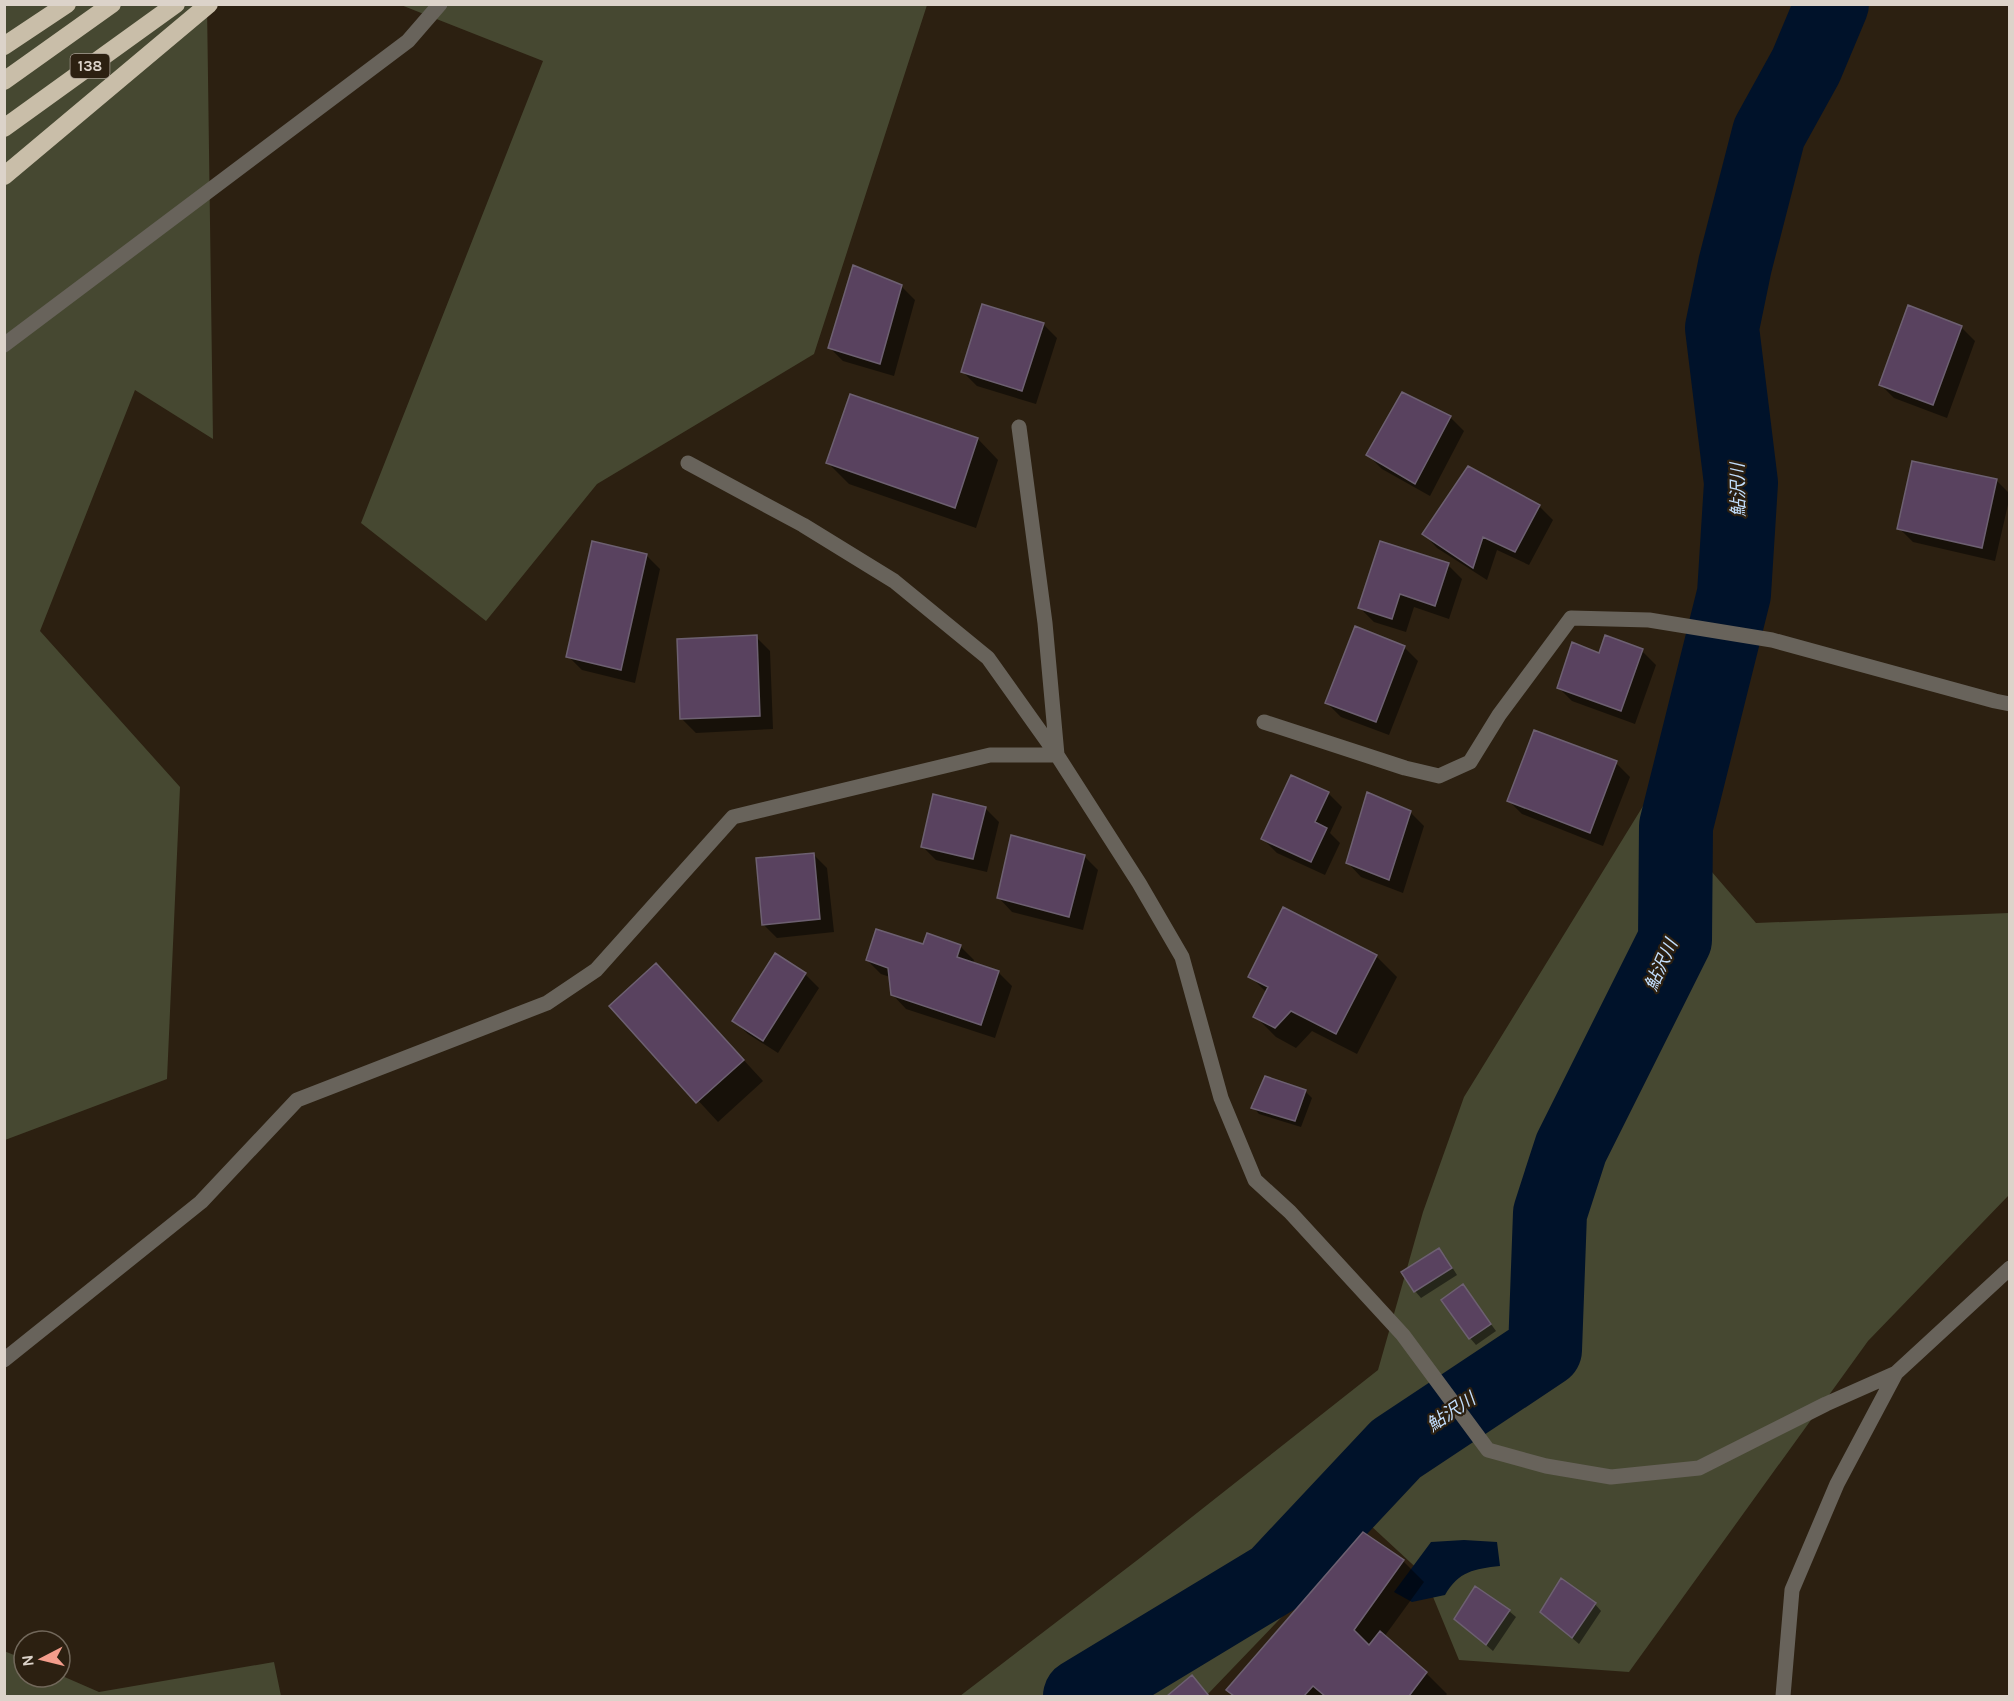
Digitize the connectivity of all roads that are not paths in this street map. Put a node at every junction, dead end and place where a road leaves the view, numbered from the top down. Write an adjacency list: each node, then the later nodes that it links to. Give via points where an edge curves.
1 (67, 4): 6 (highway)
2 (111, 4): 7 (highway, 138)
3 (176, 4): 8 (highway, 138)
4 (209, 4): 9 (highway)
5 (440, 4): 10 (street, via 408,41)
6 (4, 46)
7 (4, 81)
8 (4, 128)
9 (4, 176)
10 (4, 345)
11 (1019, 428): 15 (street, via 1045,622)
12 (688, 462): 15 (street, via 894,581 988,658)
13 (2010, 704): 14 (street, via 1772,640 1649,620 1571,618 1499,715 1470,762 1439,776)
14 (1263, 722)
15 (1057, 755): 17 (street, via 990,755 733,817 597,970 547,1003 297,1100 201,1202); 18 (street, via 1140,883 1182,957 1221,1098 1255,1180 1290,1212 1403,1335 1488,1450 1546,1466 1611,1477 1699,1468)
16 (2010, 1268): 18 (street)
17 (4, 1360)
18 (1896, 1373): 19 (street, via 1837,1484 1792,1590)
19 (1783, 1696)

